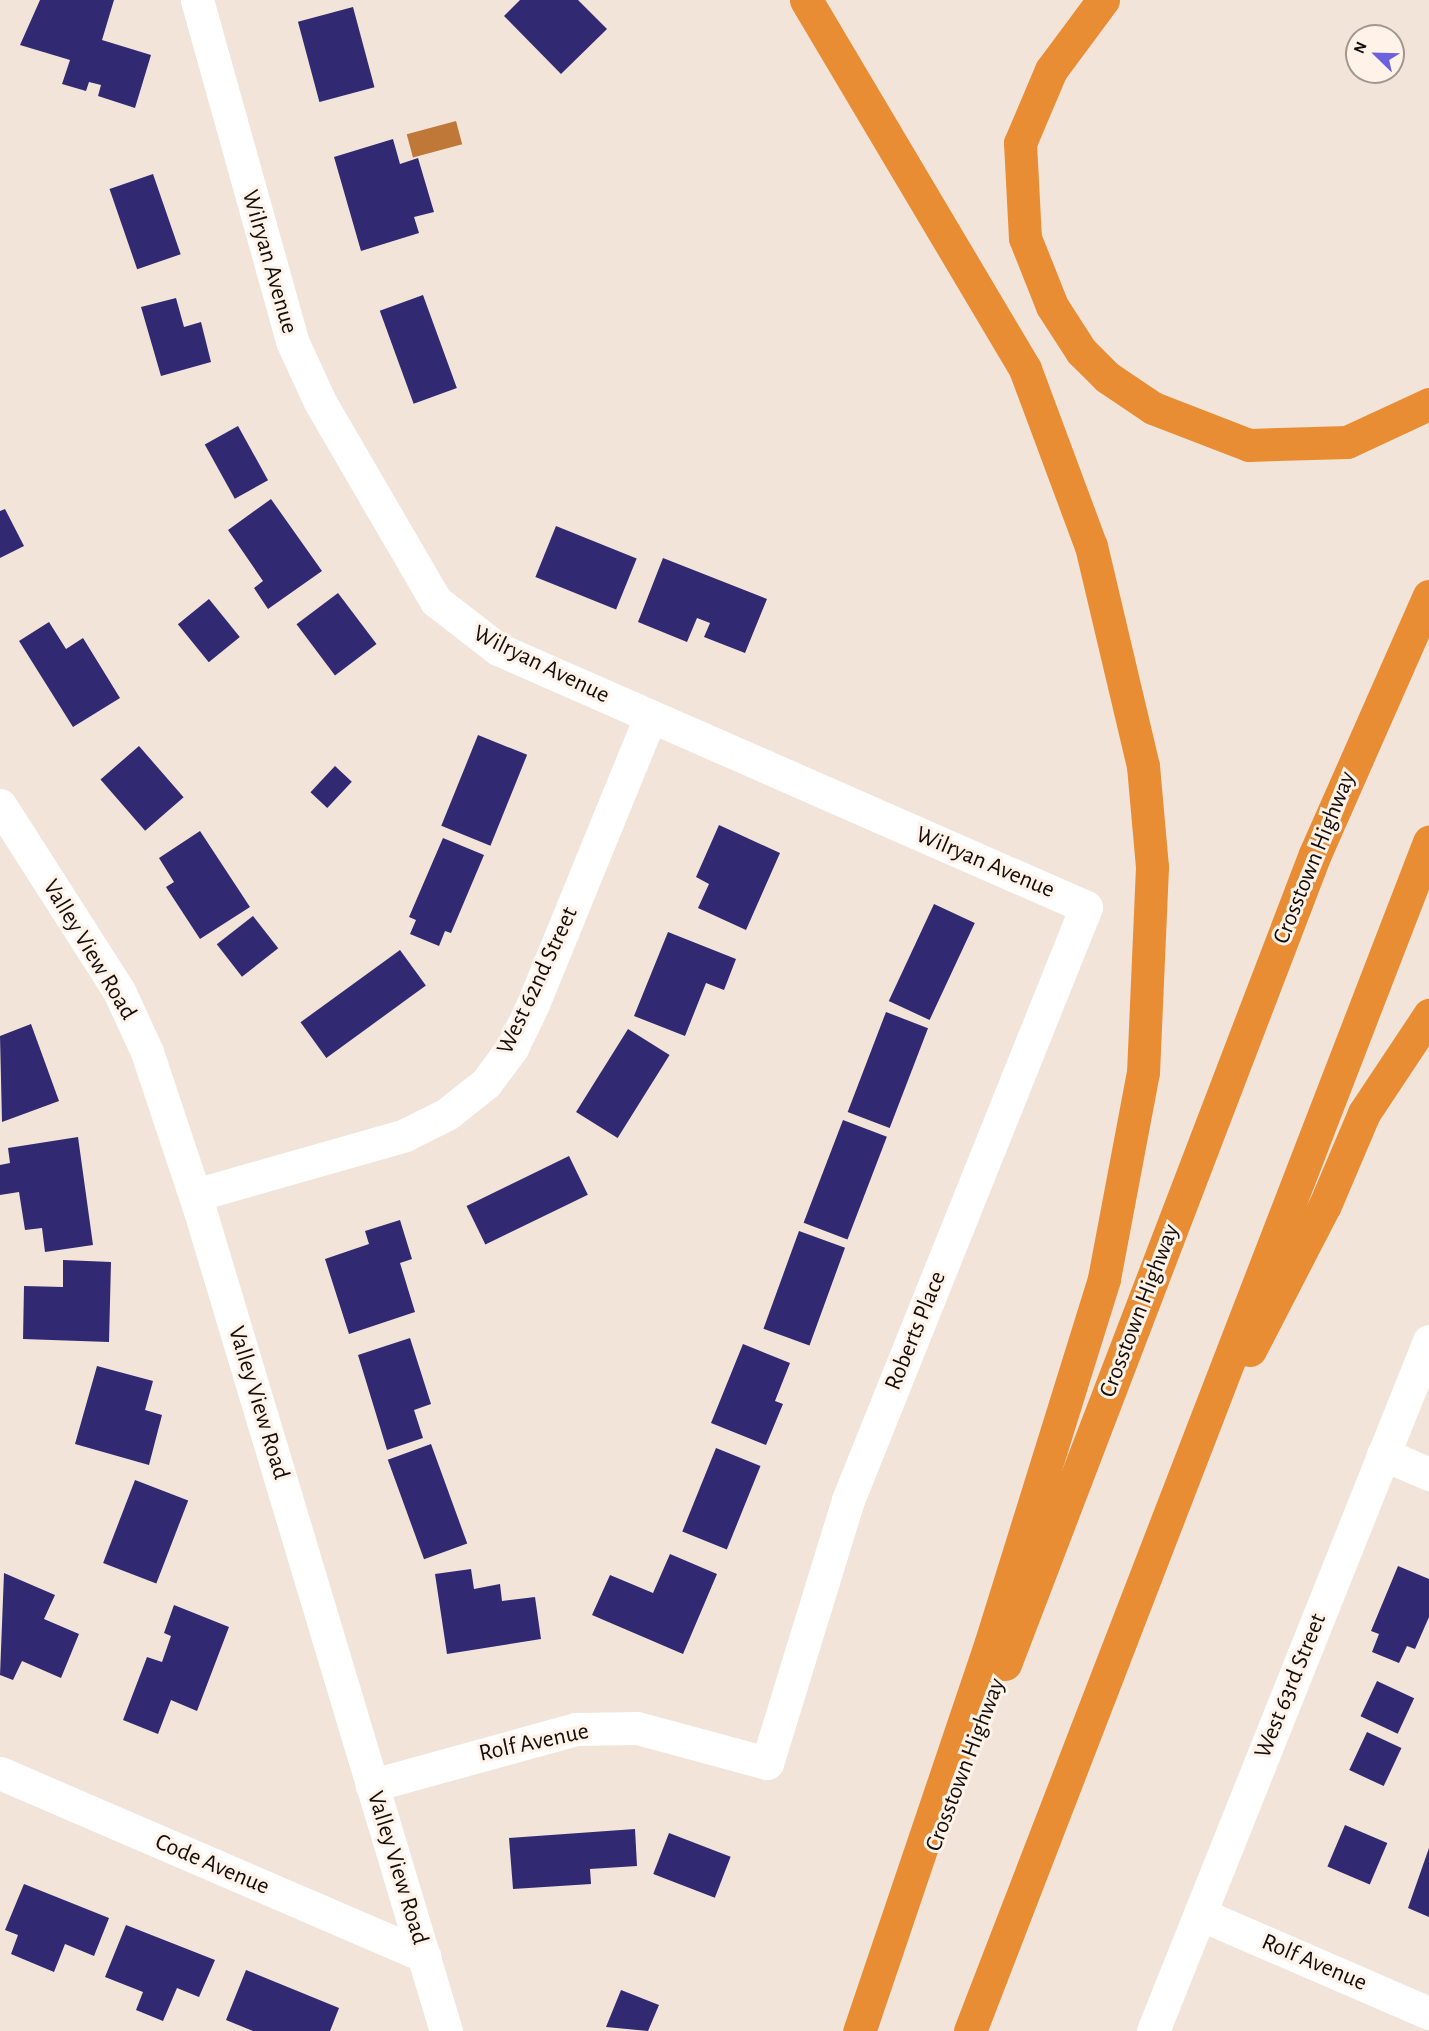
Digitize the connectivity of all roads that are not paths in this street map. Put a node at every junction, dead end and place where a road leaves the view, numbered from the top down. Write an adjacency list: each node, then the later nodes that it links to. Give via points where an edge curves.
1 (197, 0): 6 (street, Wilryan Avenue, via 292,341 320,402 436,601 498,649)
2 (806, 0): 23 (highway, via 1025,369 1091,546 1143,766 1152,867 1143,1072 1104,1279 991,1642)
3 (1103, 0): 4 (highway, via 1051,70 1020,142 1024,238 1048,297 1081,351 1107,377 1154,408 1249,445 1347,442)
4 (1429, 404)
5 (1429, 596): 23 (highway, Crosstown Highway, via 1315,854)
6 (650, 718): 9 (street, Wilryan Avenue); 11 (street, West 62nd Street, via 533,1004 512,1048 486,1083 447,1114 405,1136)
7 (0, 805): 11 (street, Valley View Road, via 119,991 147,1052)
8 (1429, 842): 15 (highway)
9 (1086, 907): 16 (street, Roberts Place, via 848,1500)
10 (1429, 1015): 15 (highway, via 1364,1113 1325,1205)
11 (195, 1195): 18 (street, Valley View Road)
12 (1429, 1341): 13 (street, West 63rd Street)
13 (1383, 1454): 14 (street); 19 (street, West 63rd Street)
14 (1429, 1474)
15 (1174, 1498): 24 (highway)
16 (767, 1763): 18 (street, Rolf Avenue, via 637,1728 576,1729)
17 (0, 1773): 20 (street, Code Avenue)
18 (372, 1785): 20 (street, Valley View Road)
19 (1200, 1914): 21 (street, Rolf Avenue); 25 (street, West 63rd Street)
20 (424, 1956): 22 (street, Valley View Road)
21 (1429, 2013)
22 (446, 2031)
23 (861, 2031)
24 (970, 2031)
25 (1153, 2031)

